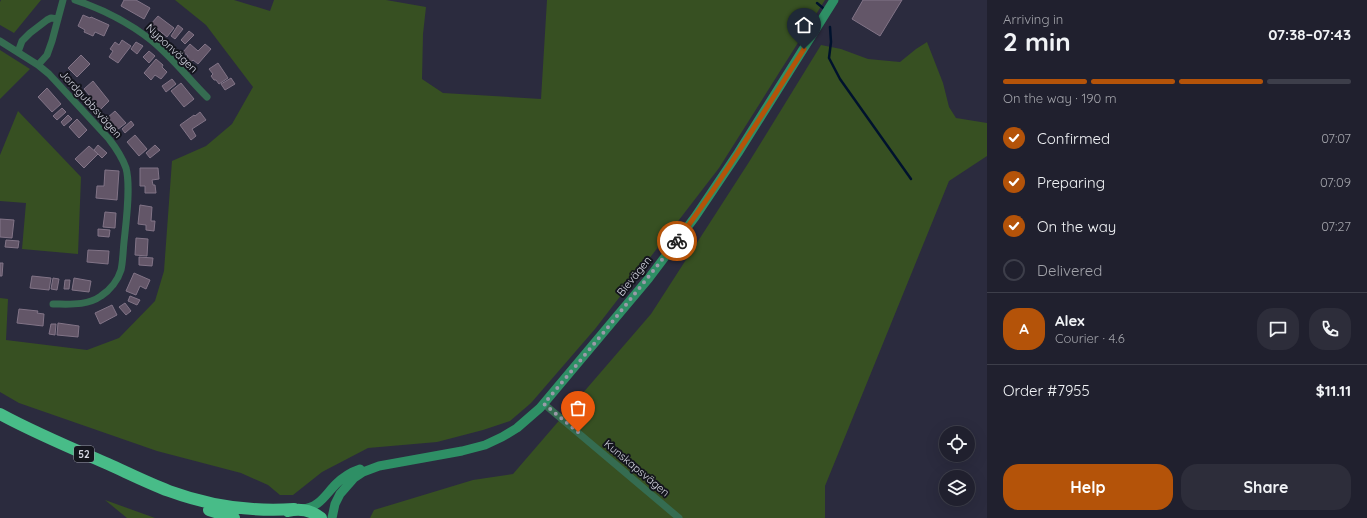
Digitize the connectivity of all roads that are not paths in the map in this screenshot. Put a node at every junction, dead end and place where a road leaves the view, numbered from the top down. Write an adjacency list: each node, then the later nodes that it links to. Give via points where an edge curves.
1 (63, 0): 4 (street)
2 (75, 0): 8 (street, Nyponvägen, via 106,12 142,33 167,55)
3 (834, 0): 10 (street, Bievägen, via 695,217 649,278)
4 (58, 19): 6 (street, via 47,20 30,33 22,41); 7 (street, via 47,54)
5 (0, 41): 6 (street, Jordgubbsvägen)
6 (18, 52): 7 (street, Jordgubbsvägen)
7 (38, 65): 9 (street, Jordgubbsvägen, via 109,139 126,169 128,182 121,270 117,279 100,297 88,302)
8 (206, 97)
9 (53, 304)
10 (544, 404): 12 (street, Bievägen, via 517,428 485,445); 19 (street, Kunskapsvägen)
11 (0, 414): 13 (highway, 52, via 35,433)
12 (374, 468): 14 (street, Bievägen, via 364,468 349,474 336,483 319,503 310,508); 18 (street, Bievägen, via 363,472 340,494)
13 (170, 491): 14 (highway, 52, via 236,508); 15 (highway, 52, via 181,499)
14 (297, 509): 16 (highway); 17 (highway, 52, via 311,512)
15 (234, 518)
16 (275, 518)
17 (321, 518)
18 (332, 518)
19 (679, 518)

